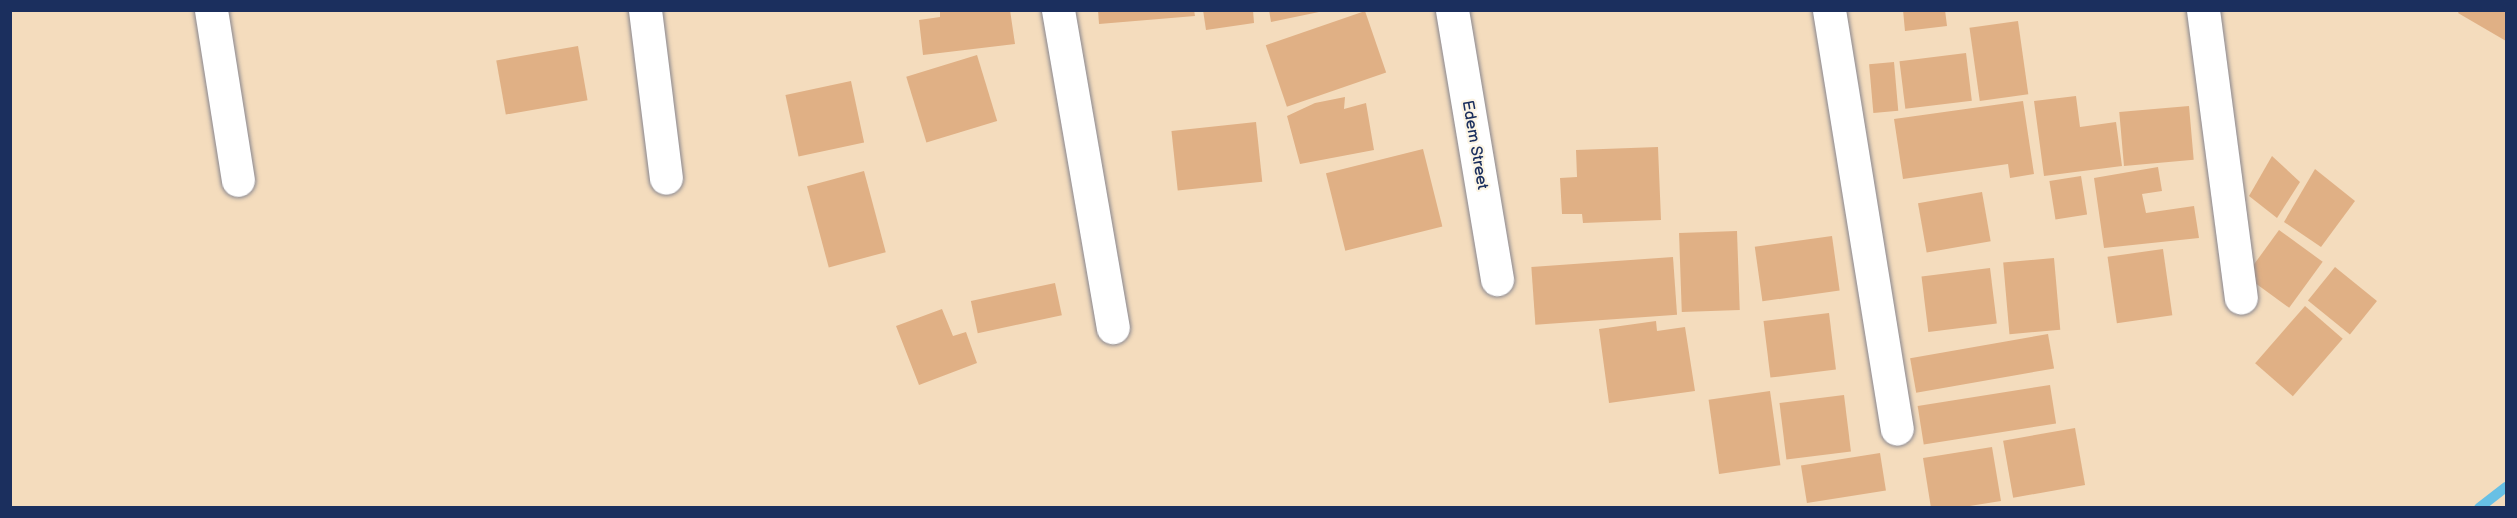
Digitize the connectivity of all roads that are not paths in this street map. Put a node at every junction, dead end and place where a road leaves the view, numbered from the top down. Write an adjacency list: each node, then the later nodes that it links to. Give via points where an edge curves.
1 (211, 10): 8 (street)
2 (645, 10): 7 (street)
3 (1058, 10): 11 (street)
4 (1452, 10): 9 (street, Edem Street)
5 (1829, 10): 12 (street)
6 (2203, 10): 10 (street)
7 (666, 178)
8 (238, 180)
9 (1497, 279)
10 (2241, 298)
11 (1113, 327)
12 (1897, 429)

